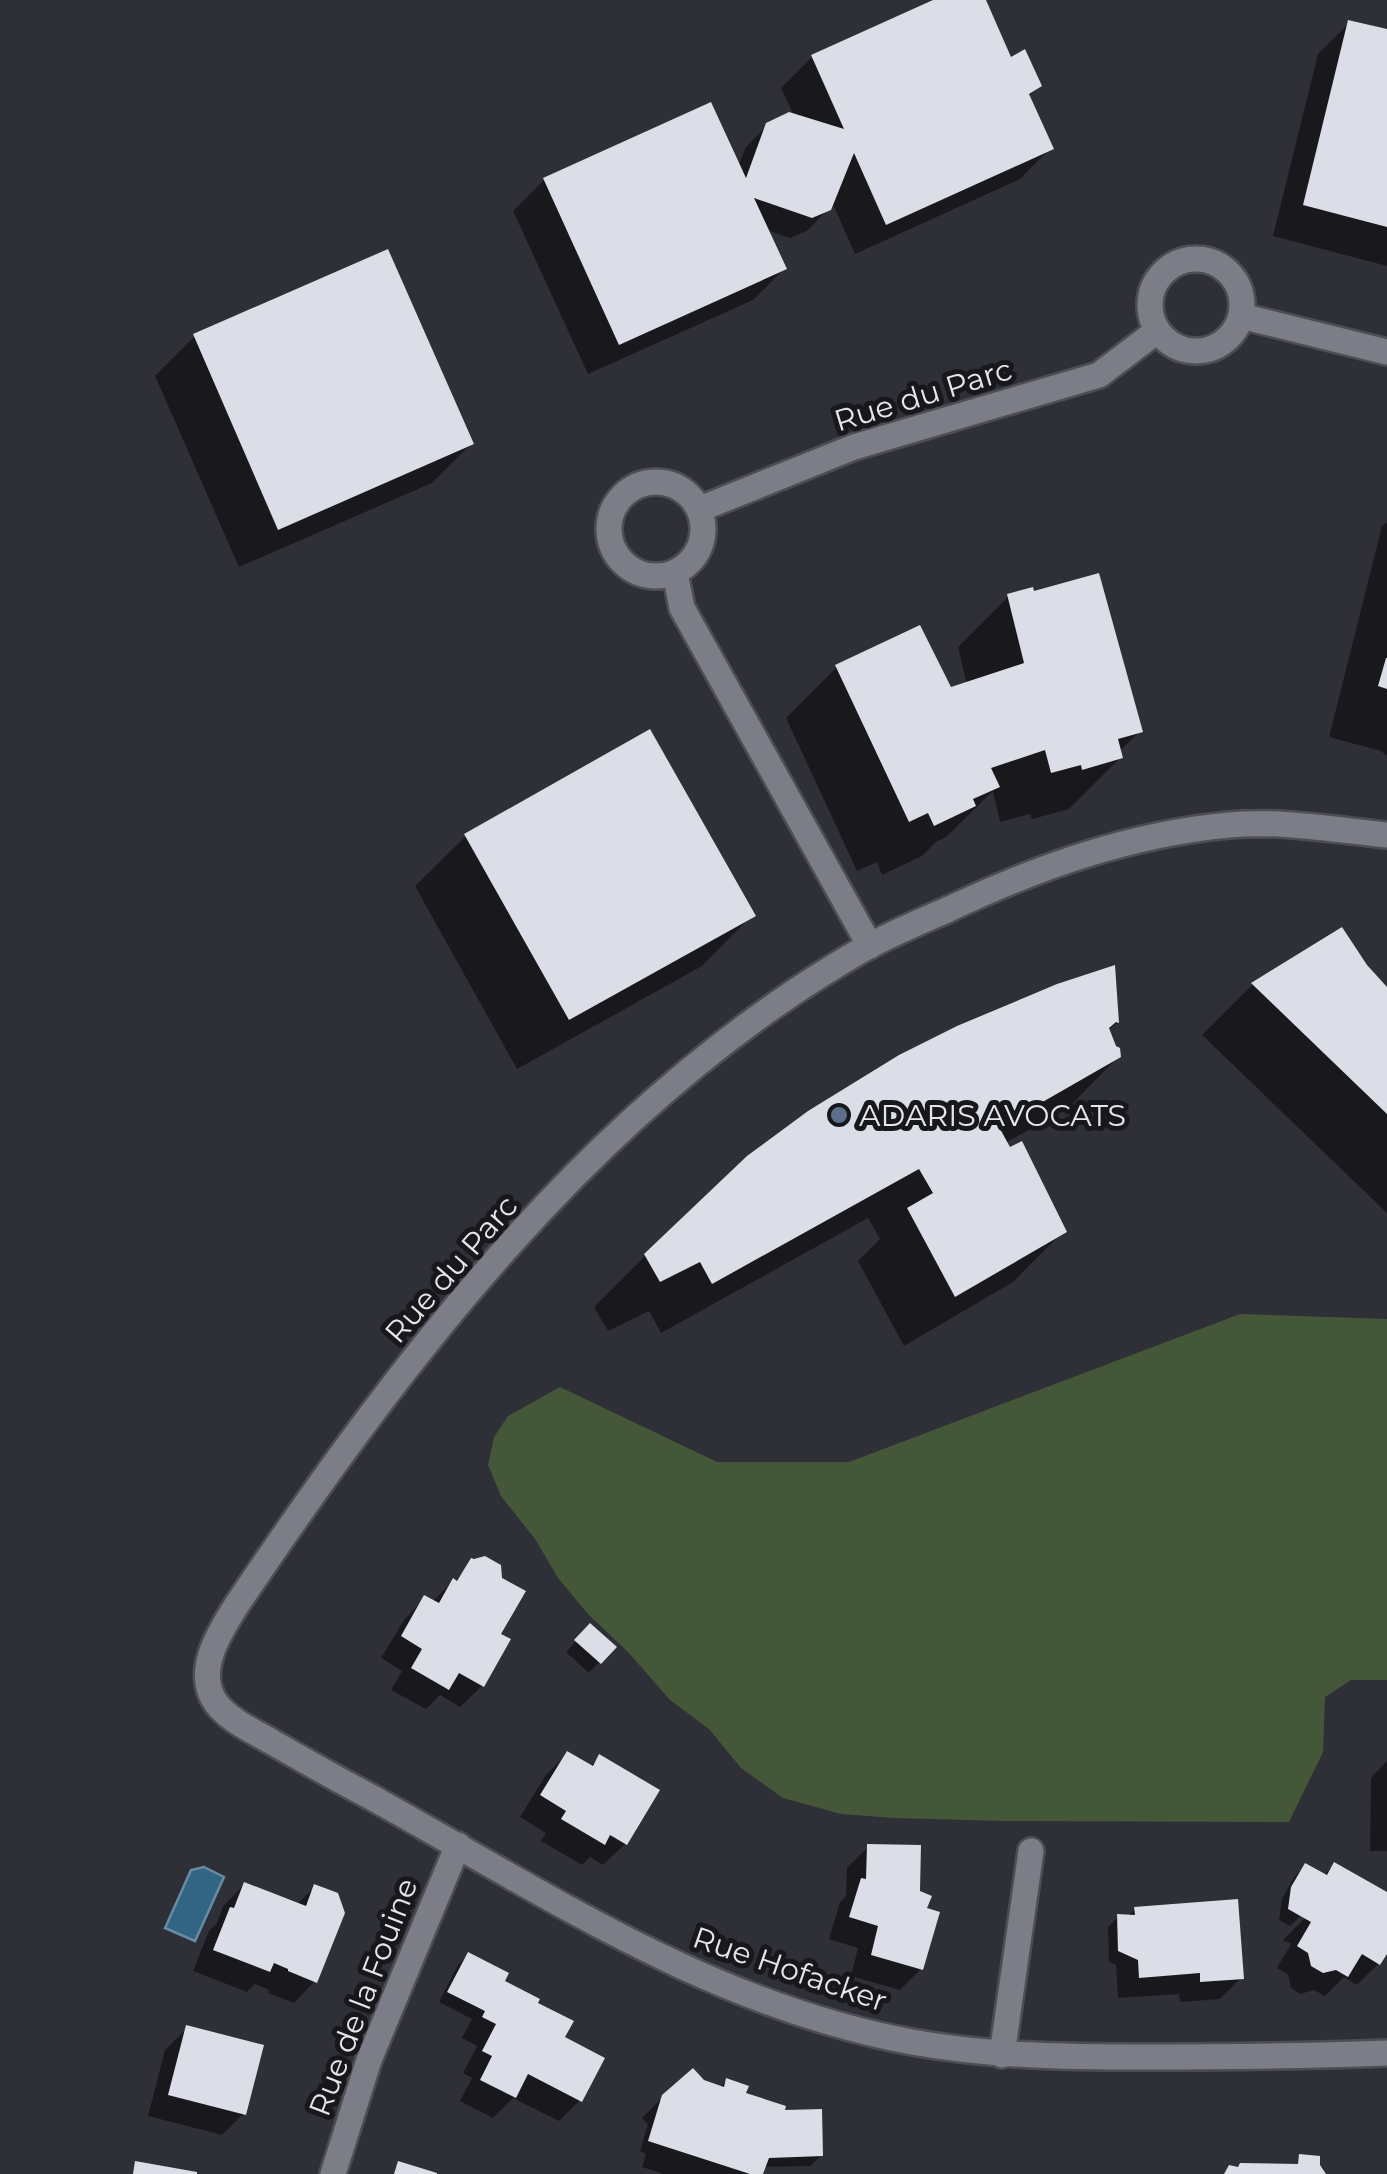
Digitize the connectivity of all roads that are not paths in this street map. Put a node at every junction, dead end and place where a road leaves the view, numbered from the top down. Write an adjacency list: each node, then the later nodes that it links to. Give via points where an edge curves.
1 (1241, 316): 2 (street, via 1234,332 1204,351 1169,343); 2 (street, via 1236,281 1208,259 1190,258 1172,264 1150,294); 3 (street)
2 (1157, 331): 4 (street, Rue du Parc, via 1100,375 854,447)
3 (1387, 352)
4 (700, 510): 5 (street, via 700,546); 5 (street, via 673,484 654,481 636,485 611,512 608,531 622,564 639,574)
5 (675, 573): 7 (street, via 682,608)
6 (1387, 835): 7 (street, Rue du Parc, via 1233,824 1172,832 1037,870)
7 (870, 946): 8 (street, Rue du Parc, via 756,1020 650,1104 460,1304 371,1414 219,1634 207,1681)
8 (234, 1720): 9 (street, Rue Hofacker)
9 (458, 1846): 12 (street, Rue Hofacker, via 645,1951 727,1987 844,2026); 13 (street, Rue de la Fouine, via 369,2060)
10 (1031, 1852): 12 (street)
11 (1387, 2053): 12 (street, Rue Hofacker)
12 (1002, 2055)
13 (334, 2174)

